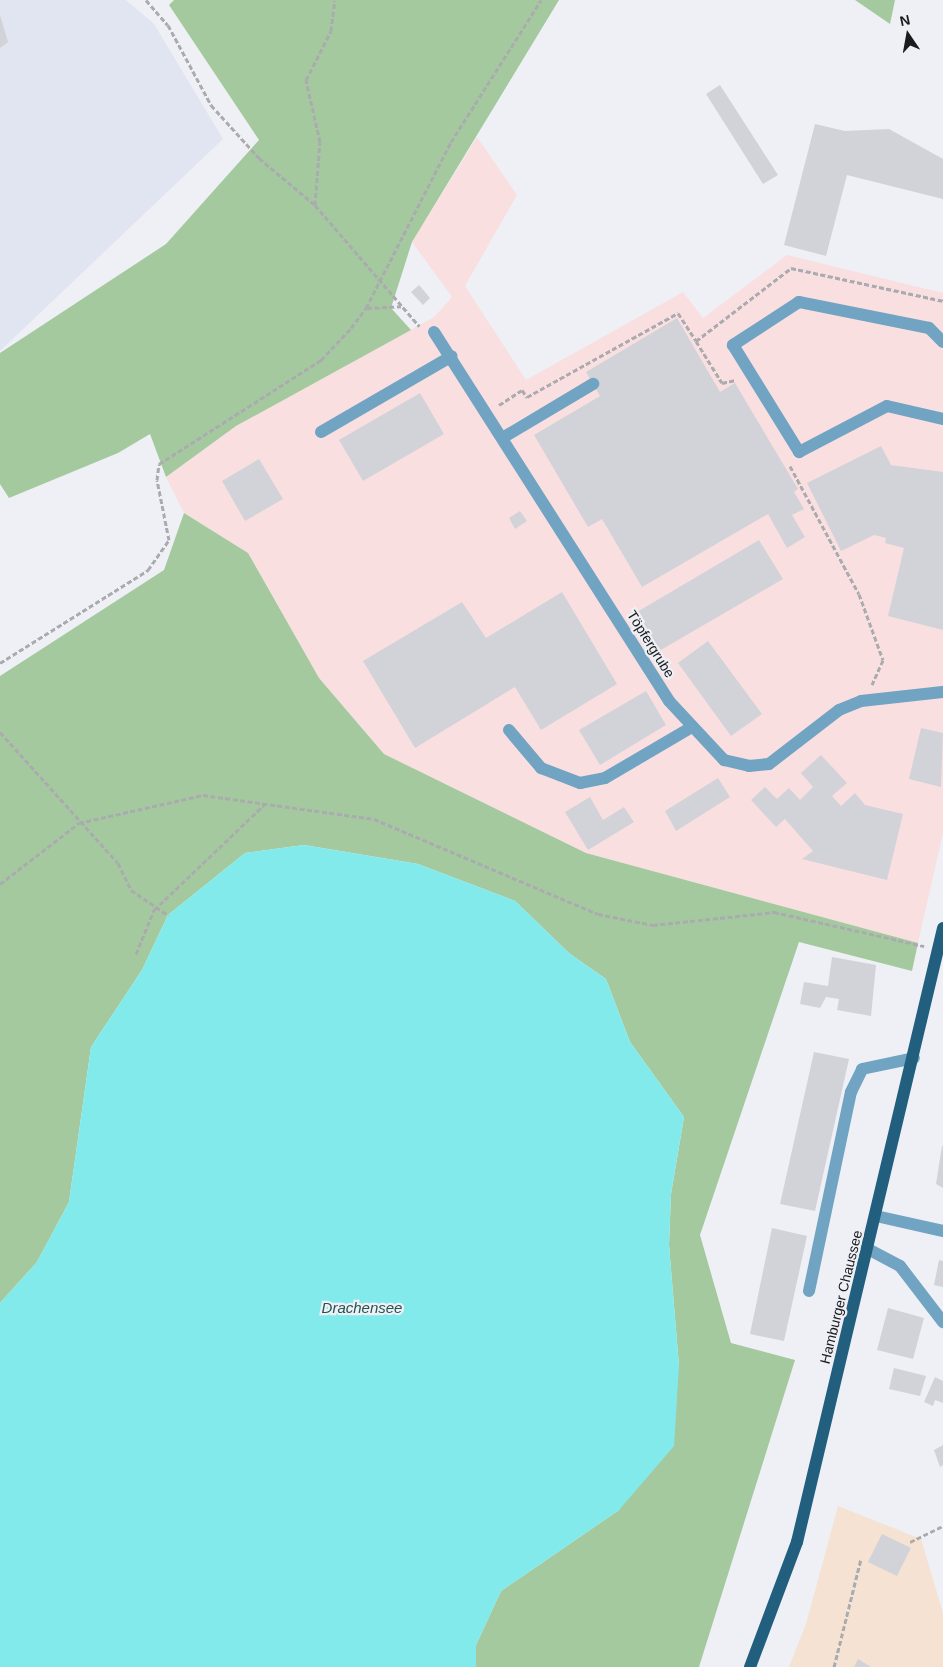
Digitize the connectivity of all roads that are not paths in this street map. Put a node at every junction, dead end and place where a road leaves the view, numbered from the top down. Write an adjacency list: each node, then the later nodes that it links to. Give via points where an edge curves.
1 (434, 332): 3 (street, Töpfergrube)
2 (943, 342): 5 (street, via 929,328 799,302 733,345 799,452 887,406)
3 (452, 356): 6 (street); 7 (street, Töpfergrube)
4 (593, 384): 7 (street)
5 (943, 419)
6 (321, 432)
7 (504, 437): 9 (street, Töpfergrube, via 669,701)
8 (943, 692): 9 (street, Töpfergrube, via 871,700 839,710 769,764 749,766 724,760)
9 (692, 727): 10 (street, via 605,778 580,783 542,768)
10 (509, 730)
11 (943, 928): 12 (main road, Hamburger Chaussee)
12 (914, 1058): 13 (main road, Hamburger Chaussee); 16 (street, via 862,1069 850,1092)
13 (876, 1216): 14 (street); 15 (main road, Hamburger Chaussee)
14 (943, 1231)
15 (868, 1249): 17 (street, via 900,1266); 18 (main road, Hamburger Chaussee, via 797,1542)
16 (809, 1292)
17 (943, 1322)
18 (750, 1667)

